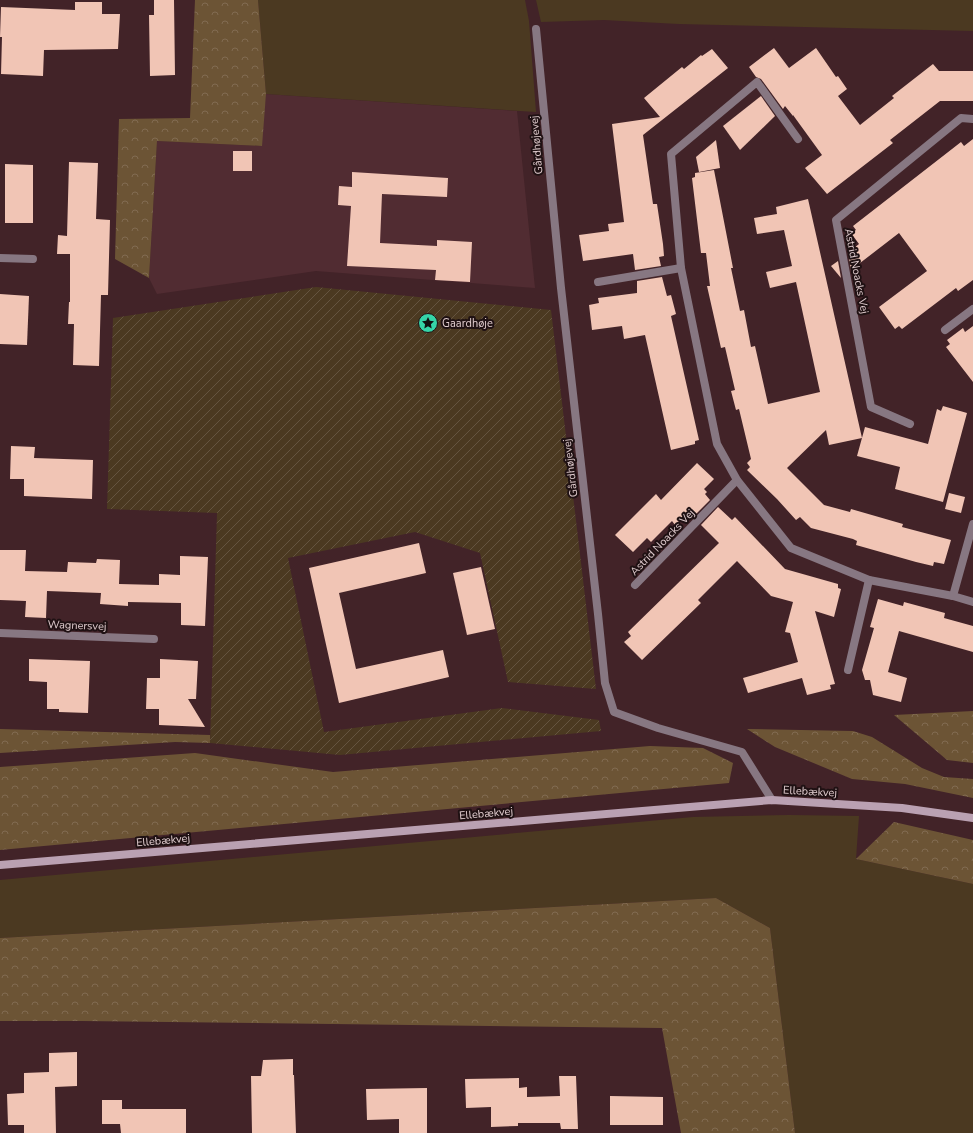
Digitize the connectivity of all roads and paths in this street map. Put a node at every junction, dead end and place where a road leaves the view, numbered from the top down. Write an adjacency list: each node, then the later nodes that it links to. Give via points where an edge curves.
1 (536, 29): 20 (street, Gårdhøjevej, via 561,288 605,683 614,712 658,728 742,752)
2 (973, 119): 10 (street, Astrid Noacks Vej, via 961,118 836,220 872,408)
3 (798, 140): 6 (street, via 756,82 672,154)
4 (0, 258): 5 (street)
5 (32, 259)
6 (681, 268): 7 (street); 11 (street, via 717,444)
7 (598, 282)
8 (973, 309): 9 (street)
9 (944, 330)
10 (910, 424)
11 (737, 480): 13 (street, via 791,548); 14 (street, Astrid Noacks Vej)
12 (973, 524): 15 (street)
13 (869, 580): 15 (street); 19 (street)
14 (635, 585)
15 (953, 596): 16 (street)
16 (973, 602)
17 (0, 633): 18 (street, Wagnersvej)
18 (154, 639)
19 (848, 670)
20 (772, 800): 21 (street, Ellebækvej, via 902,808); 22 (street, Ellebækvej)
21 (973, 818)
22 (0, 865)

